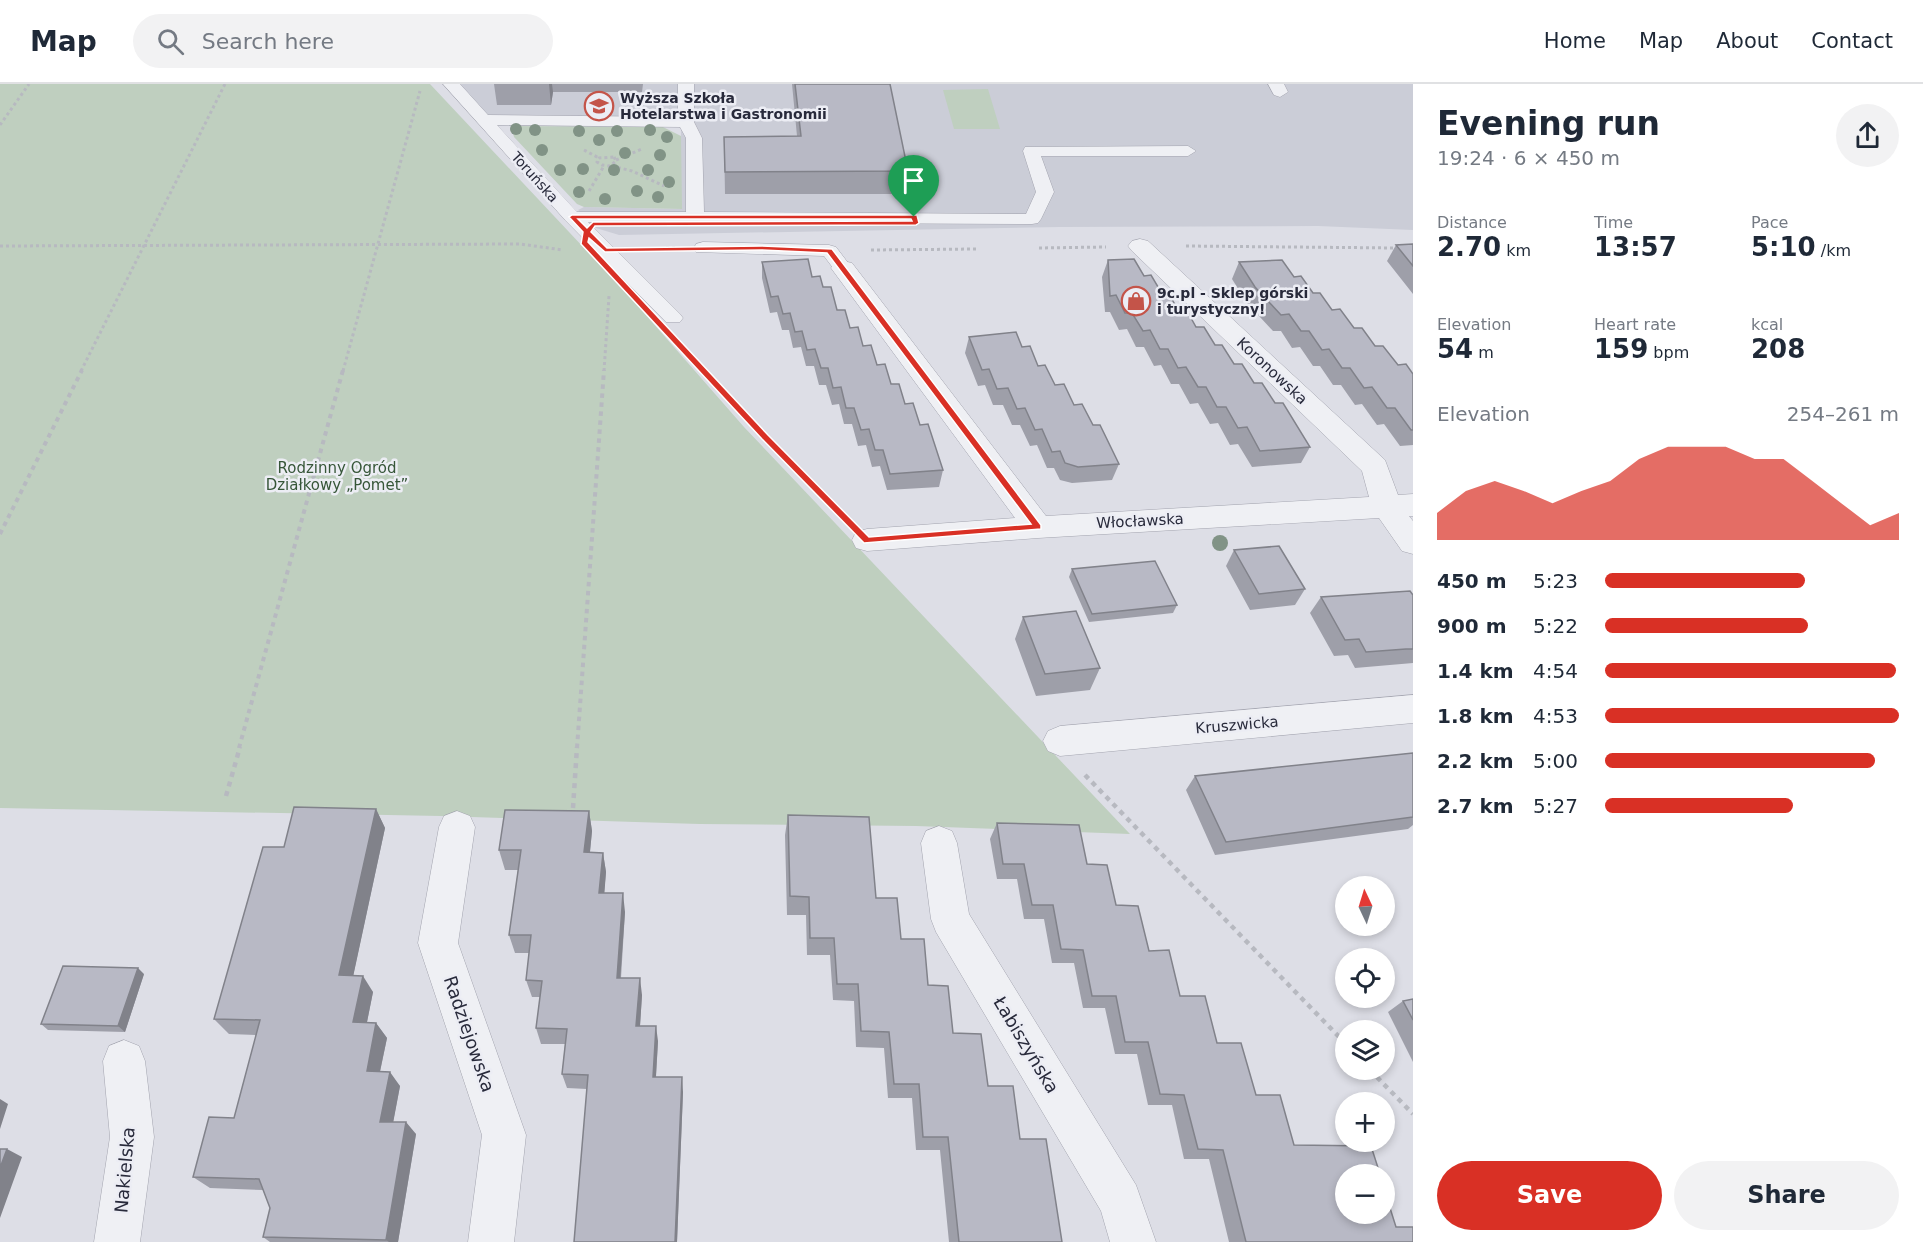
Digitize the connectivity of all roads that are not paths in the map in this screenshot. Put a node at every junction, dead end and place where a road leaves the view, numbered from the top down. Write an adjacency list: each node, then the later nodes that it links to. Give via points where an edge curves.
1 (451, 84): 3 (lane, Toruńska)
2 (686, 84): 4 (lane)
3 (484, 120): 4 (lane); 6 (lane, Toruńska)
4 (686, 122): 7 (lane, via 694,138)
5 (1188, 151): 7 (lane, via 1031,152 1045,192 1032,219)
6 (572, 217): 7 (lane); 11 (lane, Toruńska)
7 (695, 218)
8 (1140, 246): 12 (street, Koronowska, via 1375,467)
9 (703, 248): 10 (lane, via 829,251)
10 (843, 268): 13 (street)
11 (674, 318)
12 (1400, 506): 13 (street, Włocławska); 15 (street)
13 (1038, 527): 14 (street, Włocławska)
14 (867, 540)
15 (1413, 543)
16 (1413, 709): 17 (street, Kruszwicka)
17 (1060, 741)
18 (457, 827): 22 (street, Radziejowska, via 438,943 504,1135)
19 (939, 843): 23 (street, Łabiszyńska, via 950,919 1120,1201)
20 (124, 1061): 21 (street, Nakielska, via 132,1137)
21 (117, 1242)
22 (490, 1242)
23 (1133, 1242)

